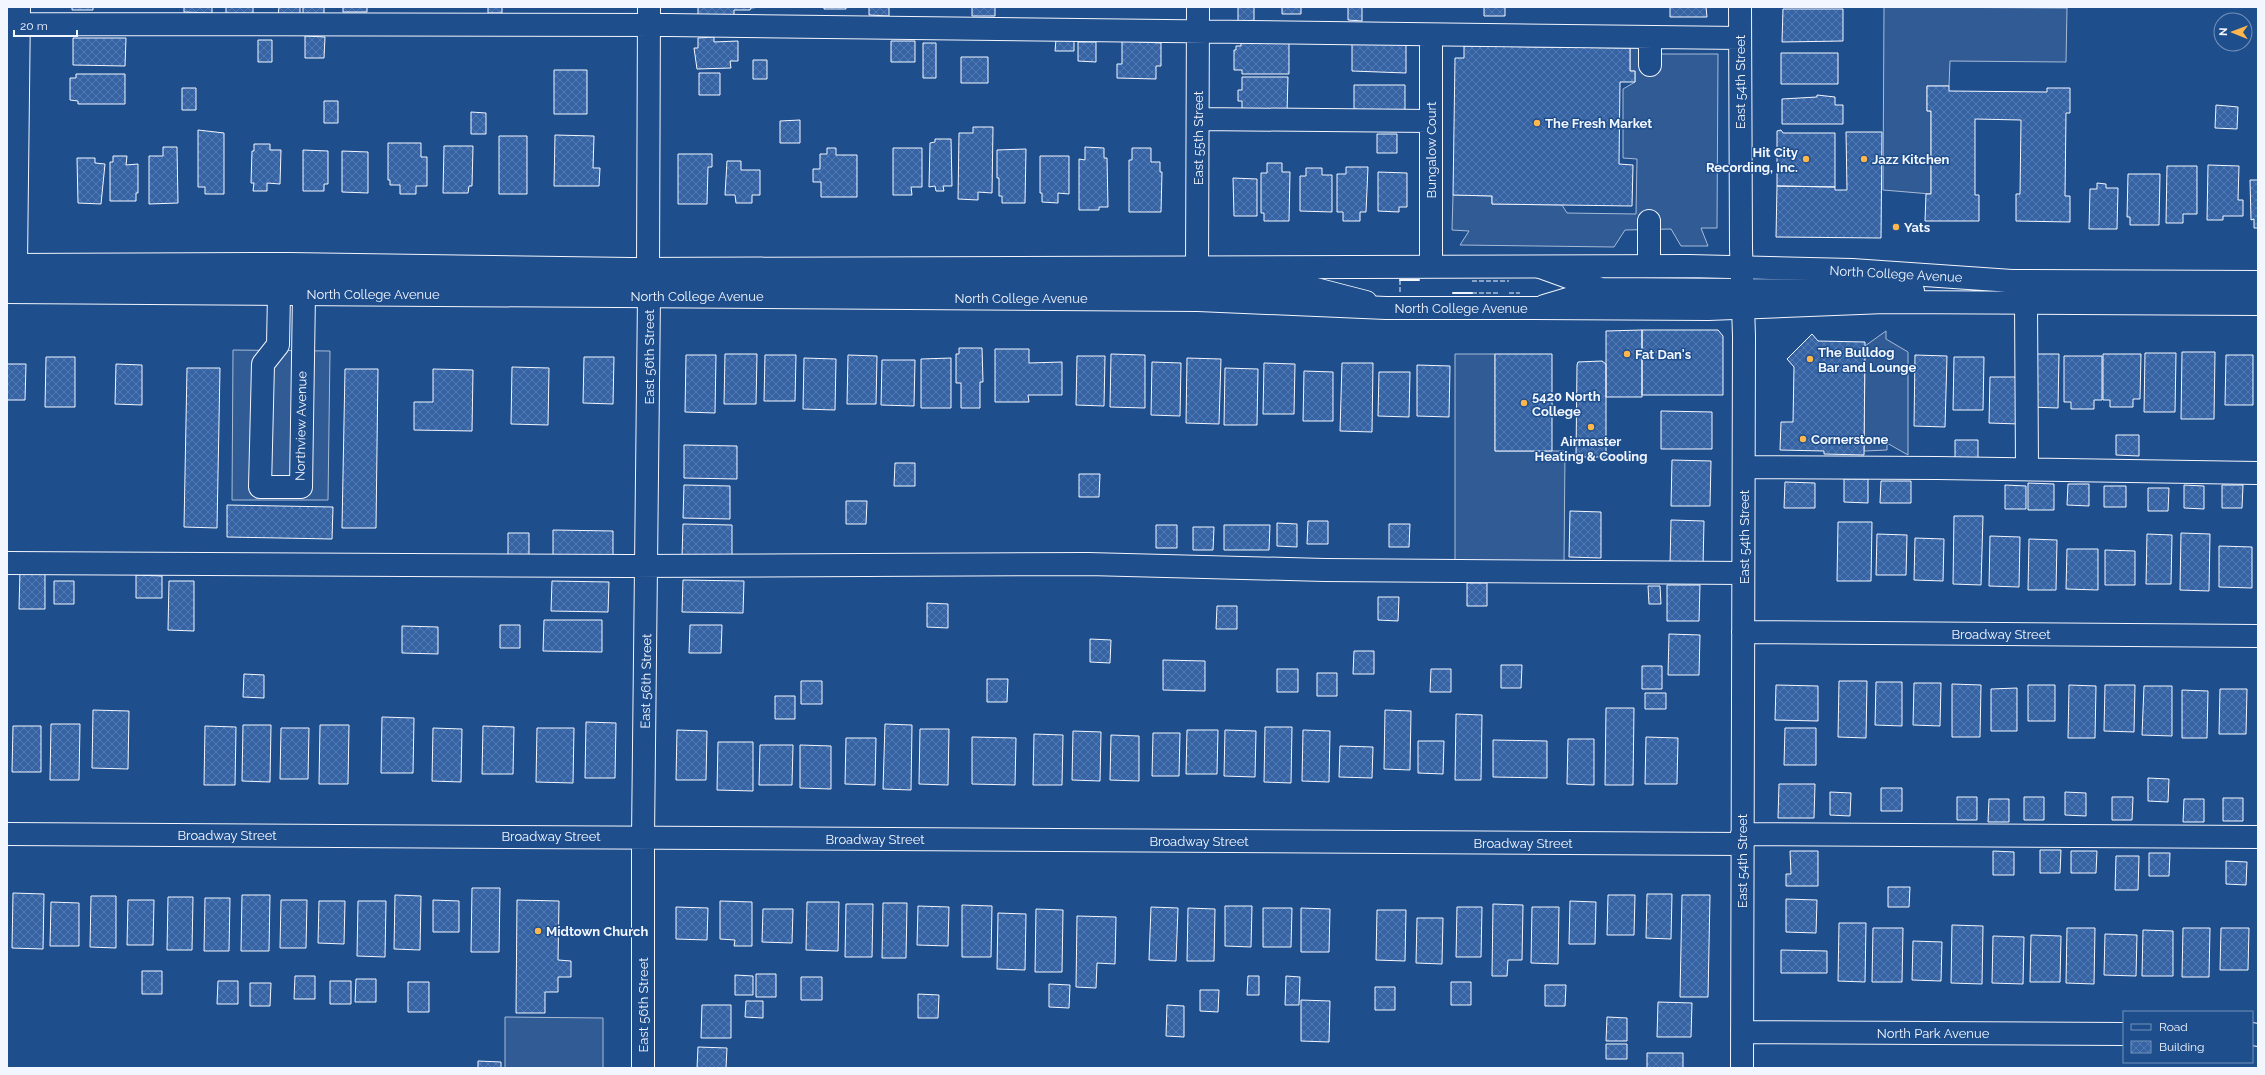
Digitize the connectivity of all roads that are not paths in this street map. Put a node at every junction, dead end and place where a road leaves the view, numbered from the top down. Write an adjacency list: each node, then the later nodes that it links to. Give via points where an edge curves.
1 (1198, 7): 5 (street, East 55th Street)
2 (1740, 7): 8 (street, East 54th Street)
3 (19, 16): 4 (street); 20 (street)
4 (649, 16): 5 (street); 19 (street)
5 (1198, 30): 6 (street); 10 (street, East 55th Street)
6 (1431, 35): 7 (street); 11 (street, Bungalow Court)
7 (1650, 37): 8 (street); 9 (street)
8 (1740, 38): 18 (street, East 54th Street)
9 (1650, 65)
10 (1198, 119): 11 (street); 17 (street, East 55th Street)
11 (1431, 121): 14 (street, Bungalow Court)
12 (1649, 221): 16 (street)
13 (1386, 265): 14 (street, North College Avenue); 17 (street, North College Avenue); 22 (street, North College Avenue)
14 (1431, 265): 15 (street, North College Avenue)
15 (1535, 265): 16 (street, North College Avenue); 23 (street, North College Avenue)
16 (1649, 266): 18 (street, North College Avenue)
17 (1197, 268): 19 (street, North College Avenue)
18 (1742, 268): 21 (street, North College Avenue, via 1852,270 2012,281); 29 (street, East 54th Street)
19 (648, 269): 20 (street, North College Avenue, via 289,264)
20 (10, 270): 22 (street, North College Avenue)
21 (2258, 282)
22 (1304, 286): 32 (street, North College Avenue)
23 (1601, 289): 29 (street, North College Avenue); 33 (street, North College Avenue)
24 (7, 292): 26 (street, North College Avenue)
25 (2258, 293): 29 (street, North College Avenue)
26 (279, 294): 27 (street, North College Avenue); 34 (street)
27 (304, 294): 28 (street, North College Avenue); 35 (street, Northview Avenue)
28 (649, 295): 32 (street, North College Avenue, via 1198,300); 40 (street, East 56th Street)
29 (1743, 299): 30 (street, North College Avenue); 33 (street, North College Avenue); 36 (street, East 54th Street)
30 (2026, 302): 31 (street, North College Avenue); 37 (street)
31 (2258, 304)
32 (1386, 308): 33 (street, North College Avenue)
33 (1535, 308)
34 (278, 345): 35 (street); 35 (street, Northview Avenue, via 263,364 260,488 301,487)
35 (303, 345)
36 (1744, 467): 37 (street); 41 (street, East 54th Street)
37 (2027, 470): 38 (street)
38 (2258, 473)
39 (7, 563): 40 (street)
40 (648, 566): 41 (street, via 1088,564 1317,570); 45 (street, East 56th Street)
41 (1744, 573): 42 (street, East 54th Street)
42 (1743, 632): 43 (street, Broadway Street); 47 (street, East 54th Street)
43 (2258, 636)
44 (7, 834): 45 (street, Broadway Street)
45 (643, 837): 47 (street, Broadway Street); 50 (street, East 56th Street)
46 (2258, 837): 47 (street, Broadway Street)
47 (1742, 839): 48 (street, East 54th Street)
48 (1742, 1032): 49 (street, North Park Avenue); 51 (street, East 54th Street)
49 (2123, 1034)
50 (643, 1068)
51 (1742, 1068)

